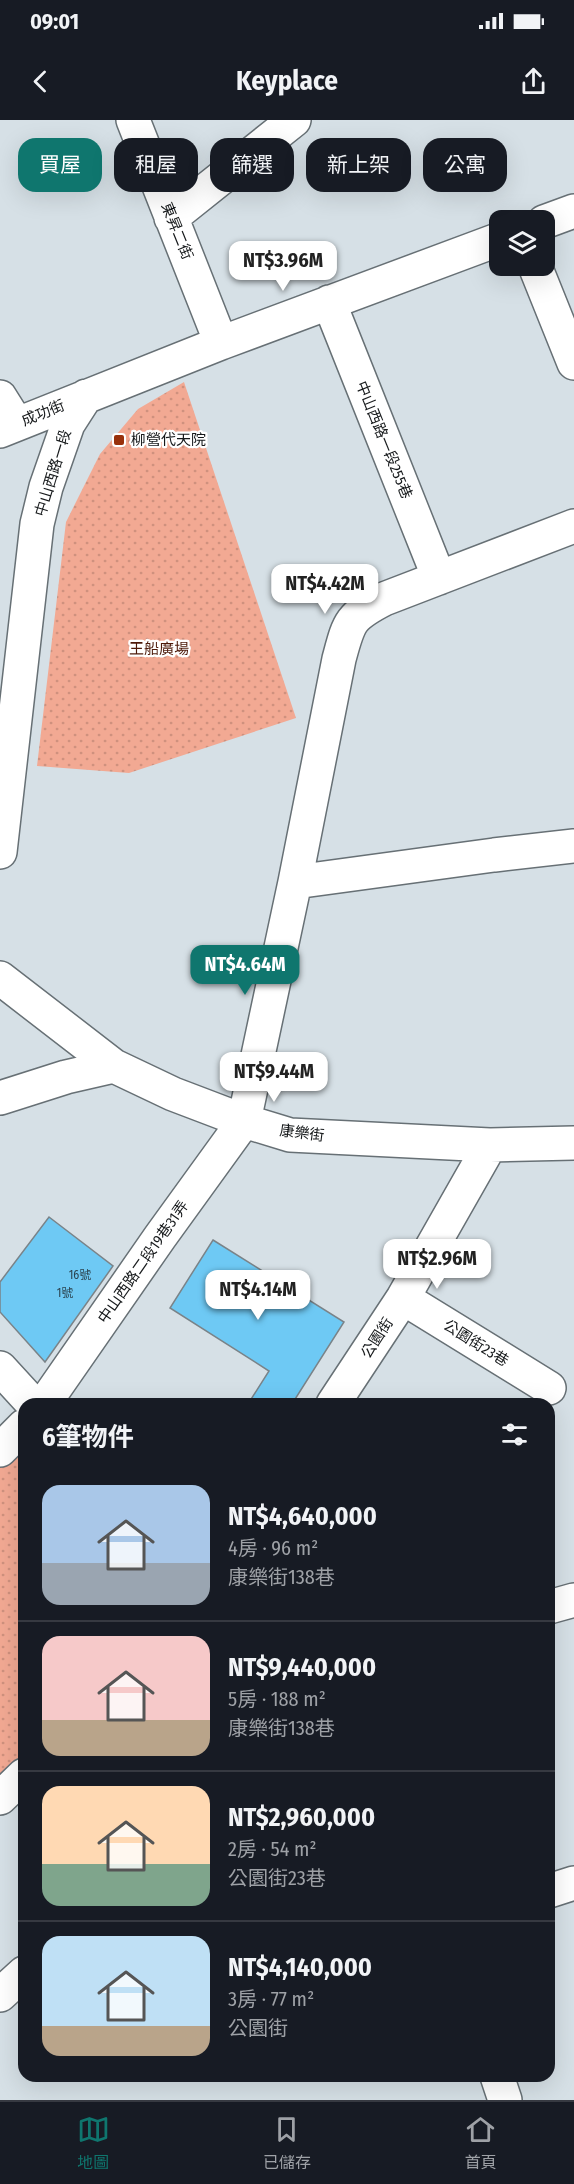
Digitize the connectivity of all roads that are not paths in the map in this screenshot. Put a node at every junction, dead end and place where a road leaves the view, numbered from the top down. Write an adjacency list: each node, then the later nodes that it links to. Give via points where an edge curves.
1 (133, 120): 4 (street, 東昇二街)
2 (294, 120): 4 (street)
3 (574, 211): 5 (street)
4 (171, 218): 9 (street, 東昇二街)
5 (555, 218)
6 (489, 243): 8 (street)
7 (539, 276): 10 (street)
8 (329, 302): 9 (street); 14 (street, 中山西路一段255巷)
9 (220, 343): 11 (street)
10 (574, 363)
11 (86, 396): 12 (street, 成功街); 16 (street, 中山西路一段, via 68,424 37,524)
12 (6, 417)
13 (574, 526): 14 (street)
14 (439, 578): 17 (street, via 362,610 347,627)
15 (574, 846): 17 (street)
16 (0, 852)
17 (295, 882): 21 (street)
18 (0, 978): 19 (street, 康樂街)
19 (114, 1066): 20 (street); 21 (street, 康樂街)
20 (0, 1098)
21 (244, 1121): 23 (street, 康樂街, via 290,1135); 28 (street, 中山西路二段19巷31弄)
22 (574, 1143): 23 (street, 康樂街)
23 (489, 1145): 24 (street, 公園街)
24 (403, 1298): 26 (street, 公園街23巷); 29 (street, 公園街)
25 (0, 1368): 27 (street)
26 (549, 1388)
27 (28, 1398)
28 (48, 1398)
29 (337, 1398)
30 (18, 1432): 31 (street)
31 (0, 1450)
32 (574, 1600): 33 (street)
33 (555, 1605)
34 (18, 1781): 35 (street)
35 (0, 1798)
36 (574, 1883): 37 (street)
37 (555, 1889)
38 (18, 1978): 39 (street)
39 (0, 1995)
40 (498, 2082): 41 (street)
41 (505, 2100)

